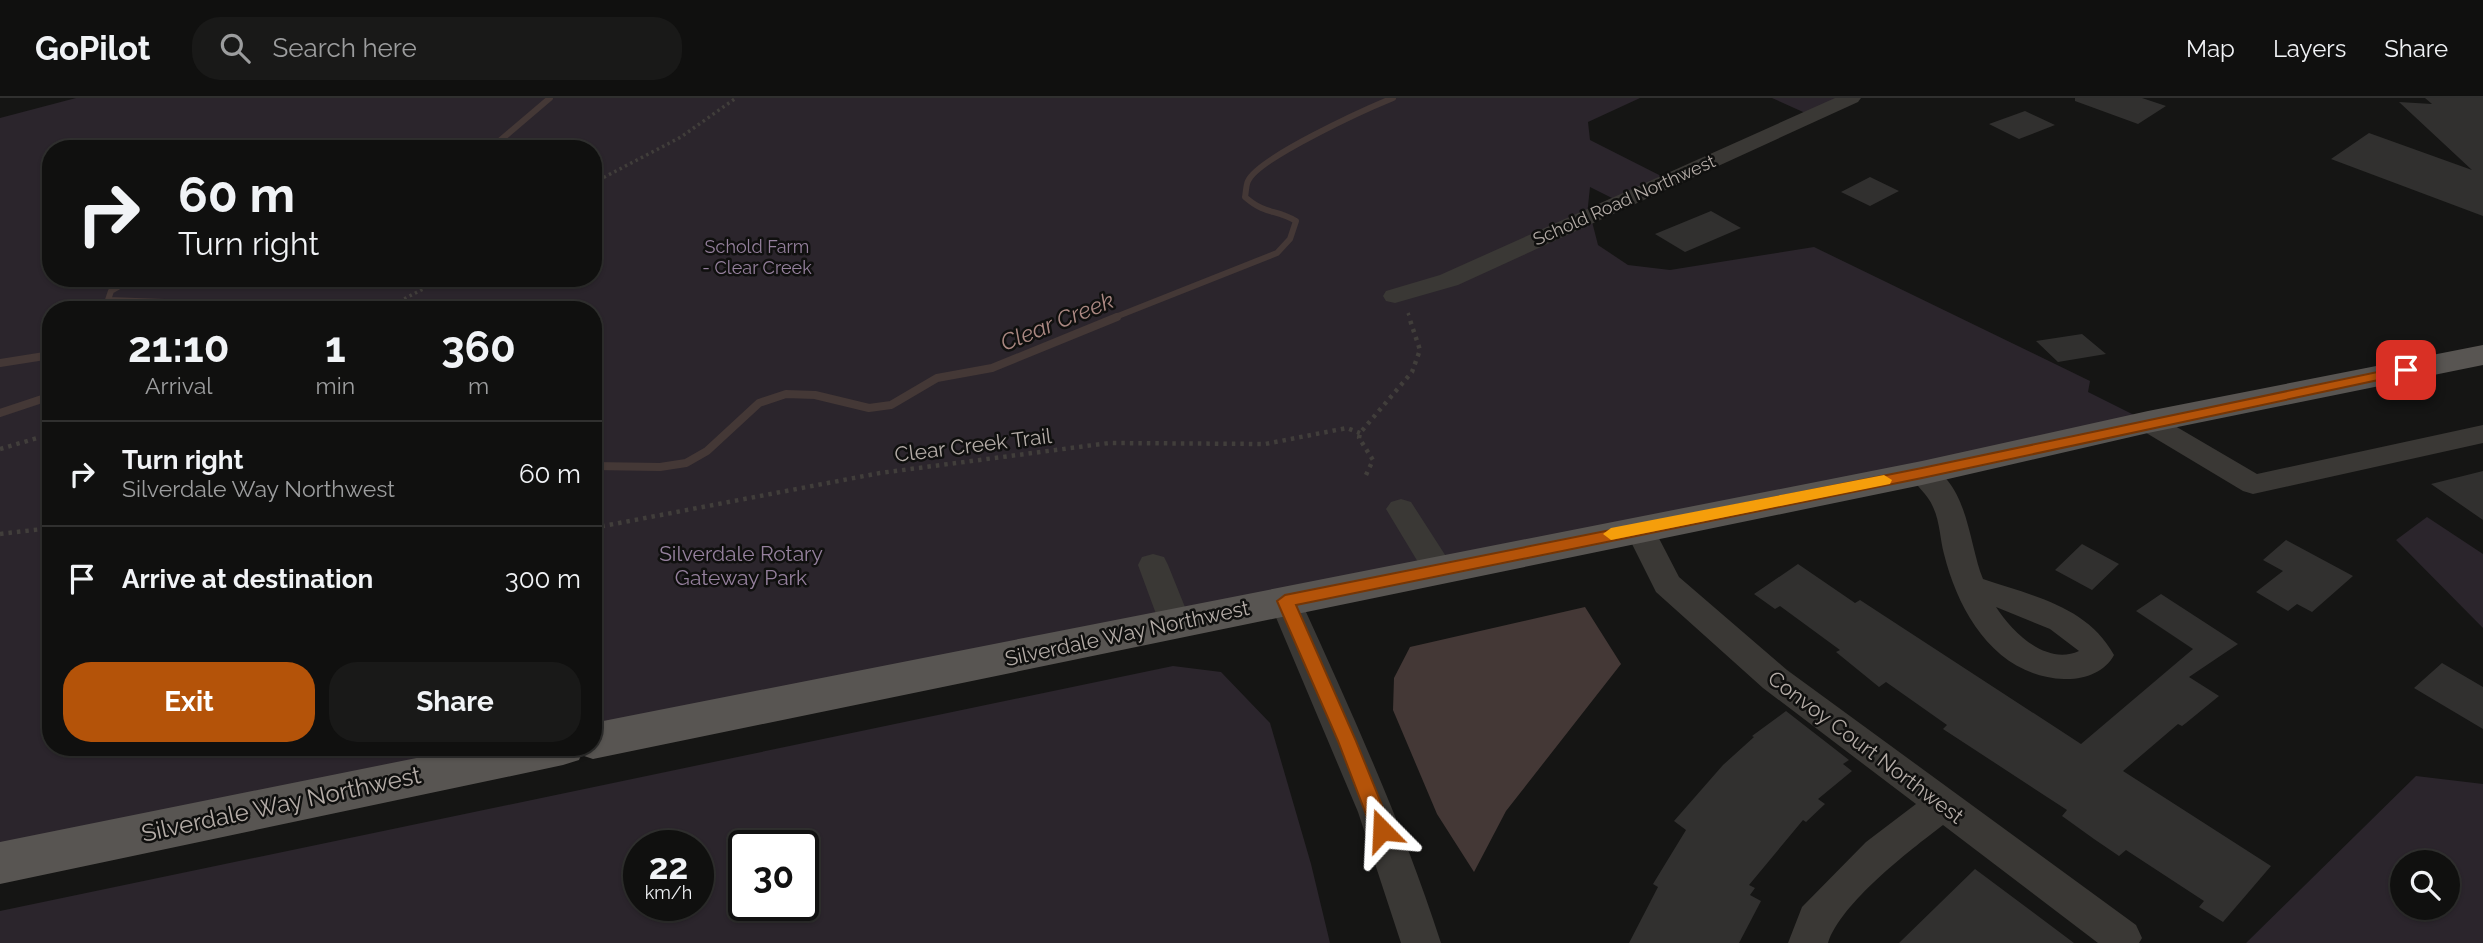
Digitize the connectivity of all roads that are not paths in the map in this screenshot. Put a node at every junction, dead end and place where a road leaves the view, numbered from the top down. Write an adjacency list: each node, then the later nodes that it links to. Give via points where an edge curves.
1 (1851, 98): 2 (street, Schold Road Northwest, via 1449,280)
2 (1395, 296)
3 (2483, 355): 4 (main road, Silverdale Way Northwest)
4 (2148, 422): 5 (street, via 2253,484); 6 (main road, Silverdale Way Northwest)
5 (2483, 434)
6 (1922, 473): 8 (main road, Silverdale Way Northwest); 11 (street, via 1947,504)
7 (1401, 509): 10 (street)
8 (1639, 528): 10 (main road, Silverdale Way Northwest); 16 (street, Convoy Court Northwest, via 1667,584 1775,679)
9 (1153, 565): 13 (street)
10 (1438, 569): 12 (main road, Silverdale Way Northwest)
11 (1971, 587)
12 (1285, 601): 13 (main road, Silverdale Way Northwest); 19 (street, via 1347,741 1408,897)
13 (1175, 622): 14 (main road, Silverdale Way Northwest)
14 (602, 739)
15 (519, 756): 17 (main road, Silverdale Way Northwest)
16 (1941, 806): 18 (street, Convoy Court Northwest); 20 (street, via 1879,853 1816,919)
17 (0, 863)
18 (2122, 939)
19 (1421, 943)
20 (1808, 943)

